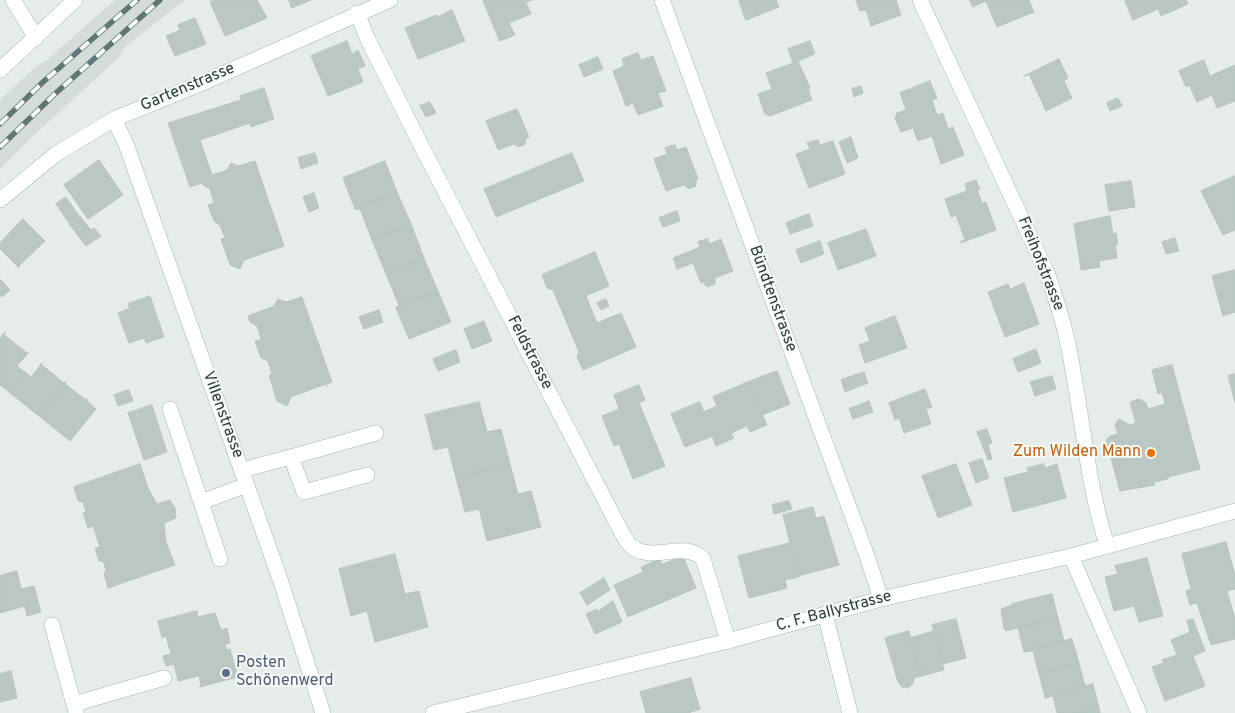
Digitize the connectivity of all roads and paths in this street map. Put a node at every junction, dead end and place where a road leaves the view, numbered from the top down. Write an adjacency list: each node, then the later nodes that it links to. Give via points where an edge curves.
1 (13, 0): 7 (street)
2 (75, 0): 7 (street)
3 (390, 0): 6 (street, Gartenstrasse)
4 (662, 0): 22 (street, Bündtenstrasse)
5 (920, 0): 19 (street, Freihofstrasse, via 1047,272 1066,336 1097,514)
6 (358, 13): 9 (street, Gartenstrasse); 25 (street, Feldstrasse, via 368,40 622,533 636,549 656,553 691,550 703,559)
7 (36, 38): 8 (street)
8 (0, 70)
9 (114, 119): 10 (street, Gartenstrasse, via 56,154); 14 (street, Villenstrasse, via 126,144)
10 (0, 200)
11 (170, 408): 17 (street)
12 (376, 433): 13 (street)
13 (291, 457): 14 (street); 15 (street, via 304,492)
14 (242, 470): 16 (street, Villenstrasse)
15 (366, 475)
16 (247, 486): 17 (street); 28 (street, Villenstrasse)
17 (201, 502): 21 (street)
18 (1234, 514): 19 (street, C. F. Ballystrasse)
19 (1107, 546): 20 (street, C. F. Ballystrasse)
20 (1071, 556): 22 (street, C. F. Ballystrasse); 31 (street)
21 (220, 559)
22 (881, 599): 23 (street, C. F. Ballystrasse)
23 (825, 614): 25 (street, C. F. Ballystrasse); 30 (street)
24 (52, 625): 27 (street)
25 (728, 641): 29 (street, C. F. Ballystrasse)
26 (164, 678): 27 (street)
27 (75, 708)
28 (323, 713)
29 (433, 713)
30 (850, 713)
31 (1139, 713)

